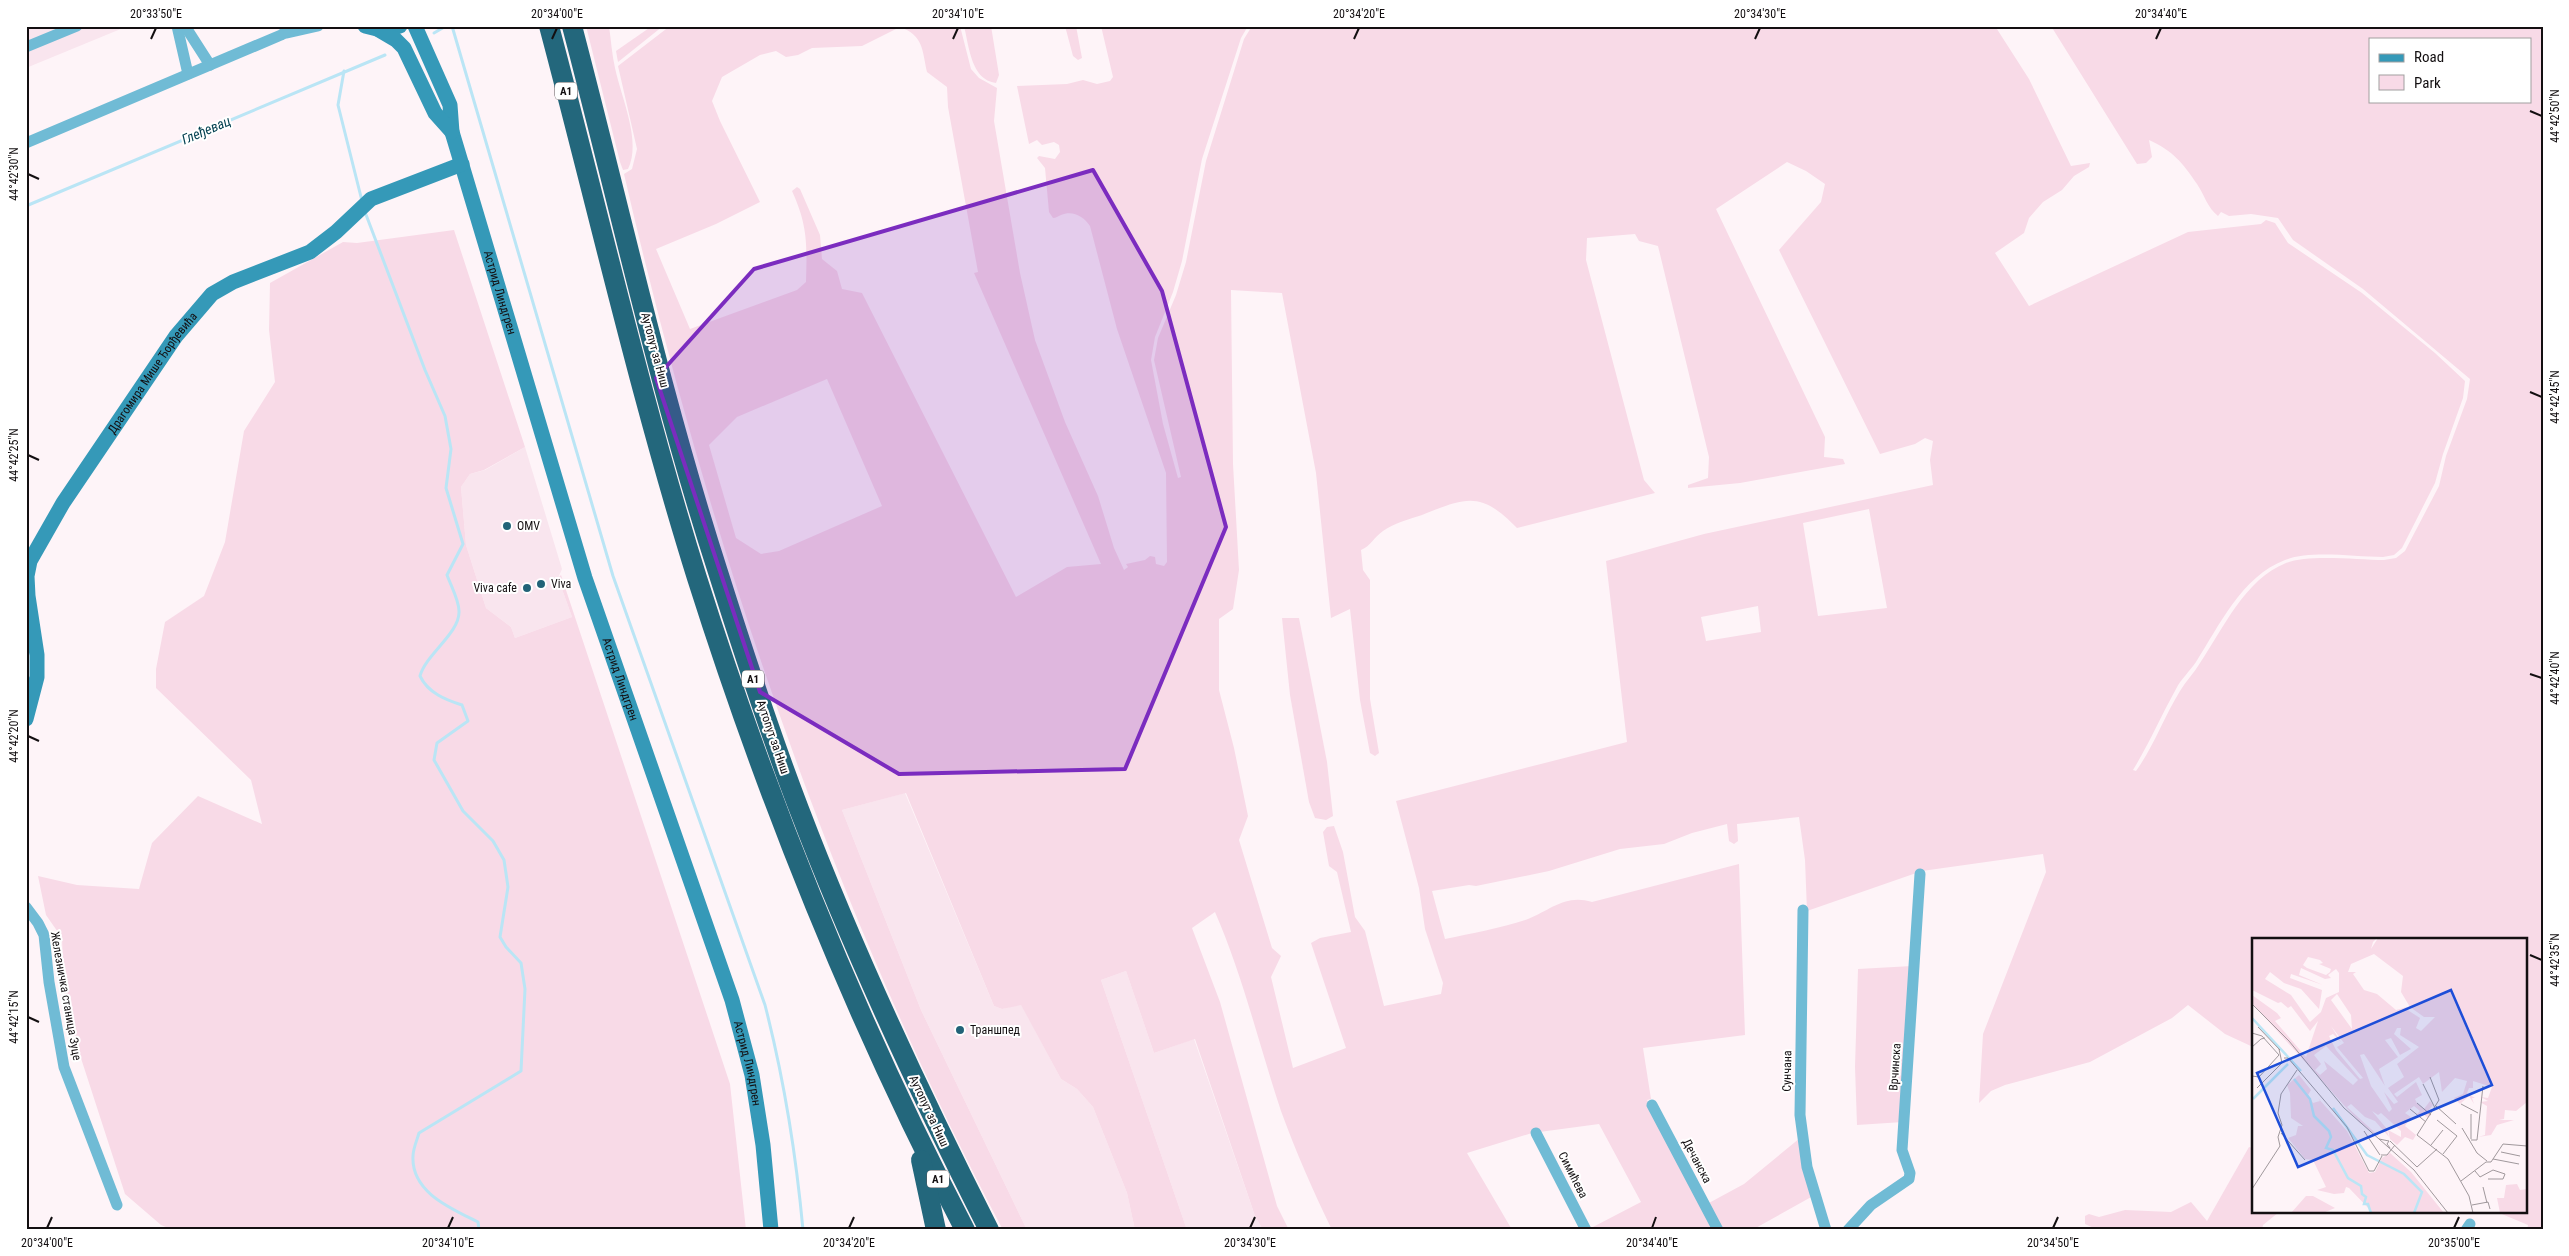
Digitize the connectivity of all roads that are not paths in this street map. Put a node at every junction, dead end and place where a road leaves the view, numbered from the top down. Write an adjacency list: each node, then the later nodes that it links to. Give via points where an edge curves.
1 (77, 26): 12 (street)
2 (177, 26): 14 (street)
3 (185, 26): 13 (street)
4 (296, 26): 11 (street)
5 (318, 26): 11 (street)
6 (400, 26): 10 (street, Астрид Линдгрен)
7 (415, 26): 15 (street, Астрид Линдгрен, via 450,105)
8 (550, 26): 23 (highway, Аутопут за Ниш / A1, via 638,372 734,688 799,865)
9 (572, 26): 30 (highway, Аутопут за Ниш / A1, via 698,506 750,669 796,800 871,983 946,1147)
10 (372, 28): 15 (street, Астрид Линдгрен, via 396,40 404,48 435,113)
11 (283, 34): 13 (street)
12 (26, 47)
13 (210, 64): 14 (street)
14 (188, 74): 16 (street)
15 (452, 132): 17 (street, Астрид Линдгрен)
16 (26, 143)
17 (462, 164): 18 (street, Драгомира Мише Ђорђевића, via 371,198 310,252 228,285 204,302 166,348 39,541 28,569 37,677); 27 (street, Астрид Линдгрен, via 585,578 732,1000 753,1083)
18 (26, 719)
19 (1920, 874): 26 (street, Врчинска, via 1902,1150 1909,1167 1909,1179 1871,1205)
20 (26, 907): 25 (street, Железничка станица Зуце, via 44,936 64,1067)
21 (1803, 910): 33 (street, Сунчана, via 1800,1115 1807,1167)
22 (1652, 1105): 32 (street, Дечанска)
23 (912, 1129): 28 (highway); 29 (highway, Аутопут за Ниш / A1)
24 (1536, 1132): 31 (street, Симићева)
25 (117, 1206)
26 (1849, 1229)
27 (771, 1230)
28 (936, 1230)
29 (964, 1230)
30 (989, 1230)
31 (1586, 1230)
32 (1718, 1230)
33 (1826, 1230)

